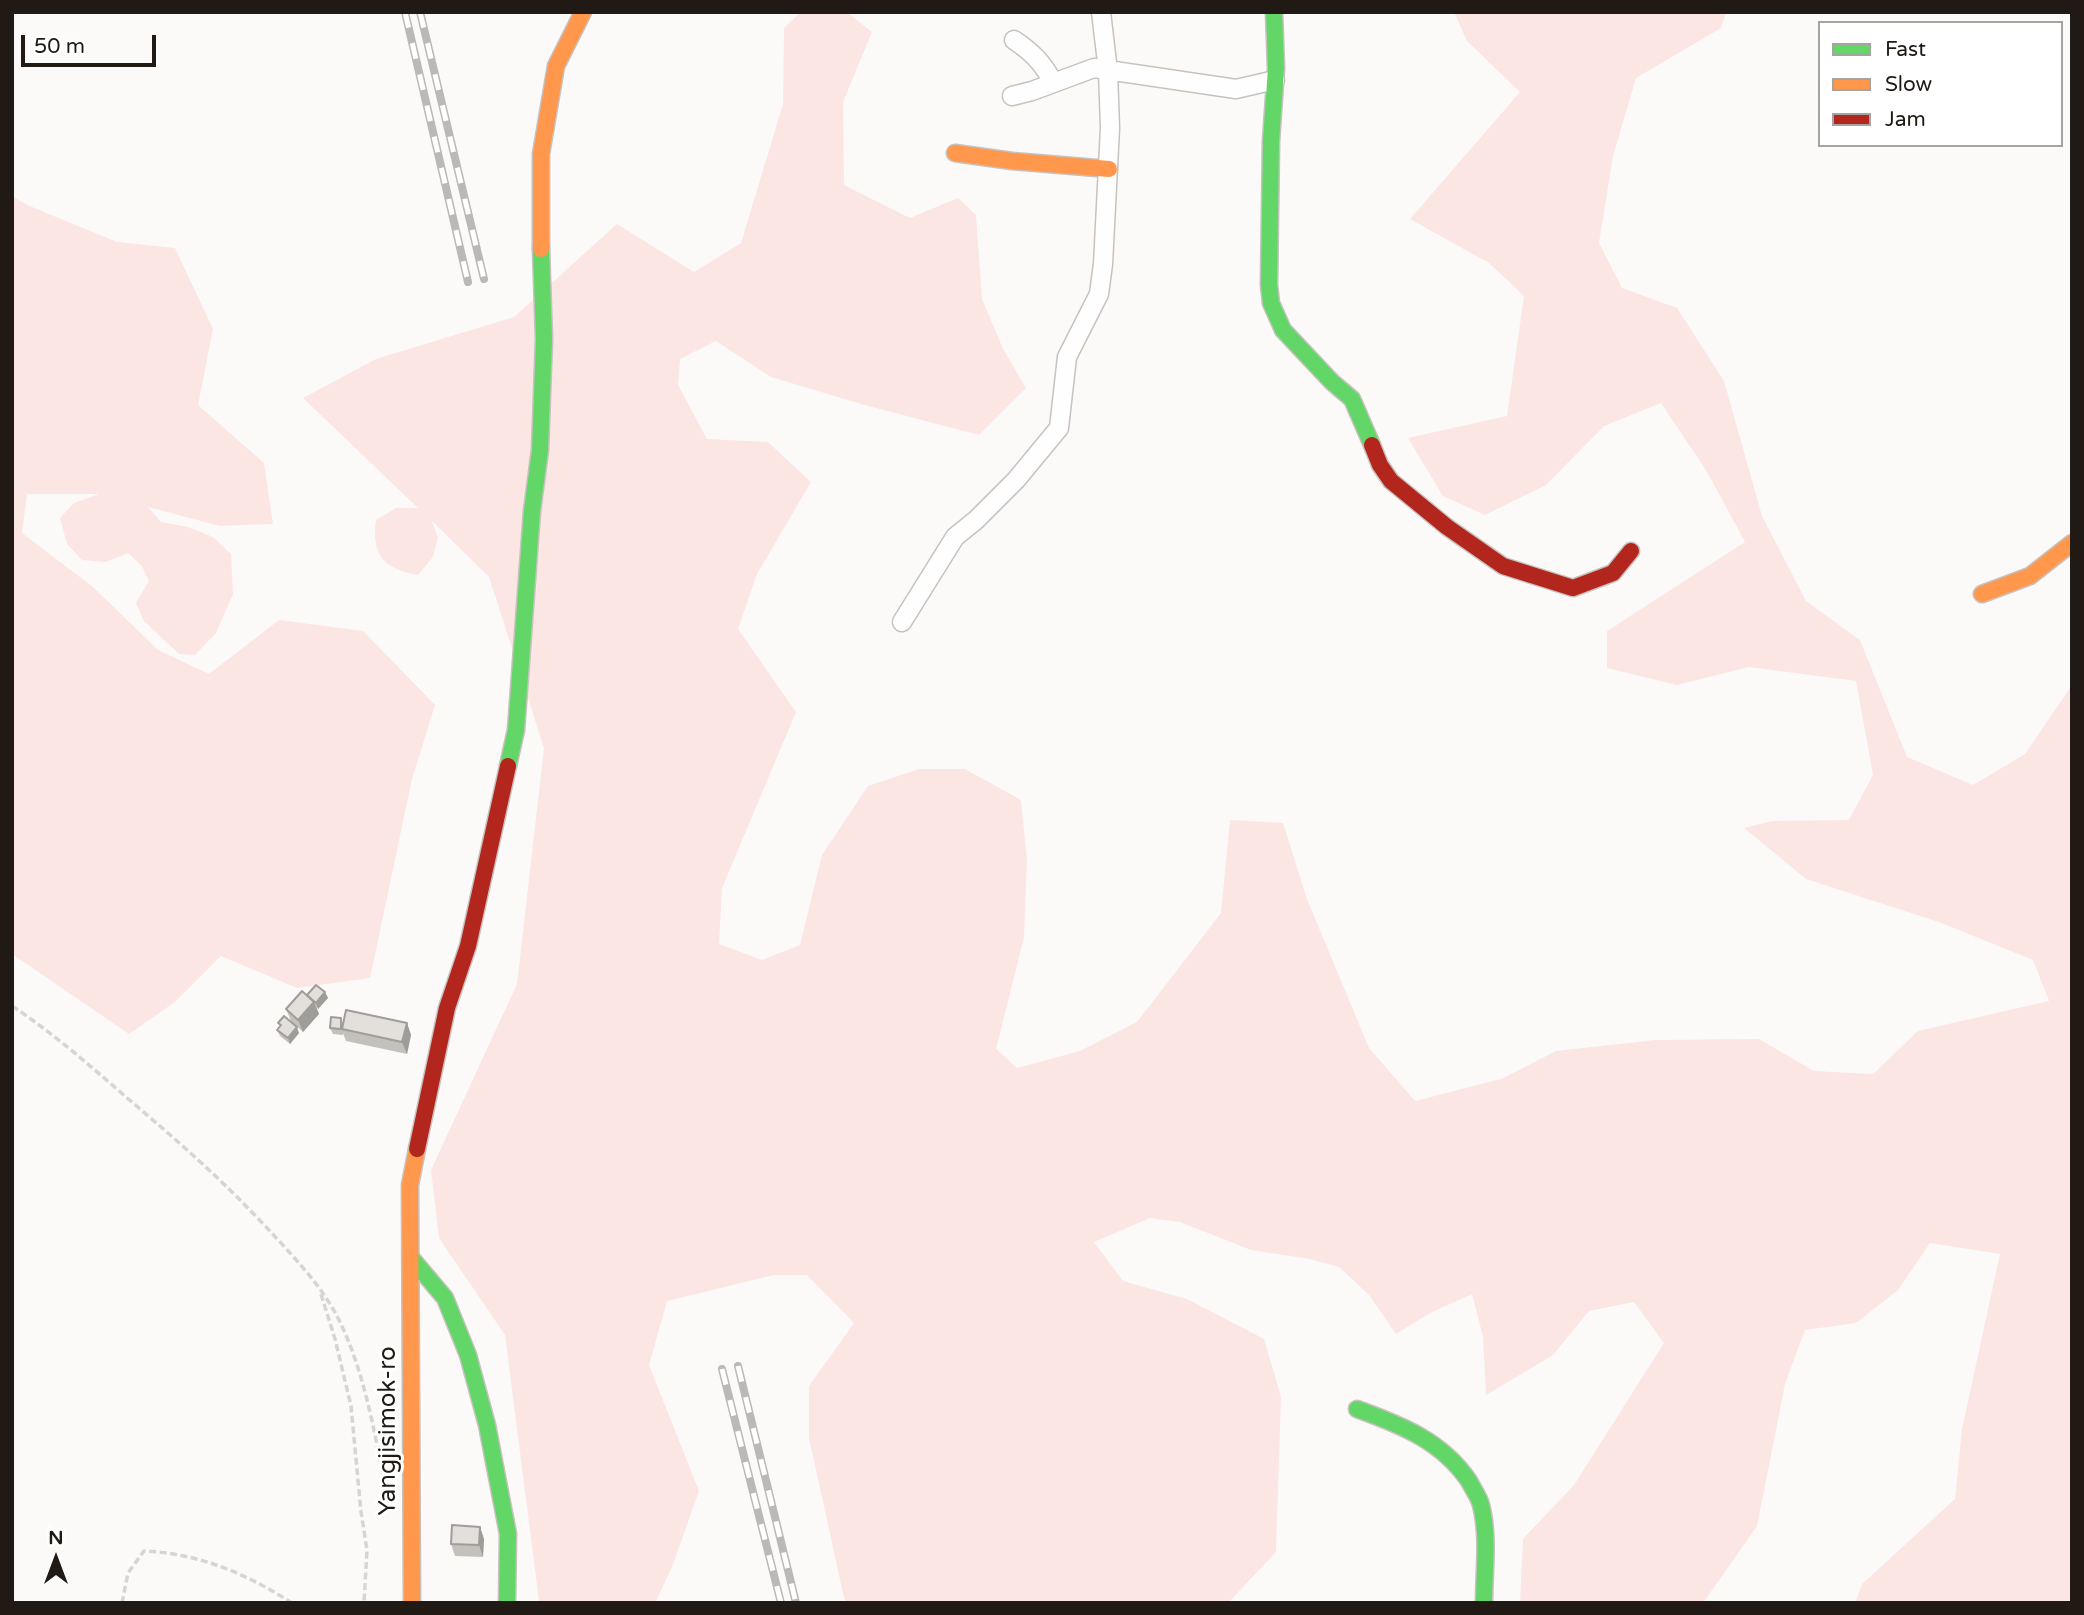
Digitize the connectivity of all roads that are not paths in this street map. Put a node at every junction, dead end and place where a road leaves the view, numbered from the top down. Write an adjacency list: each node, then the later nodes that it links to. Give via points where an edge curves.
1 (583, 12): 15 (street, Yangjisimok-ro, via 556,66 541,153 544,339 540,450 516,730 468,946 447,1008 410,1185)
2 (1101, 12): 5 (street)
3 (1274, 12): 6 (street)
4 (1014, 40): 7 (street, via 1043,62)
5 (1108, 71): 6 (street, via 1237,89); 7 (street, via 1094,68); 10 (street)
6 (1275, 80): 12 (street, via 1271,303 1283,330 1352,399 1391,481 1503,566 1573,588 1613,573)
7 (1053, 82): 8 (street)
8 (1012, 96)
9 (955, 153): 10 (street, via 986,160)
10 (1109, 169): 14 (street, via 1099,294 1067,357 1059,428 1016,480 955,537)
11 (2072, 543): 13 (street, via 2030,576)
12 (1631, 551)
13 (1982, 594)
14 (902, 622)
15 (411, 1259): 17 (street, Yangjisimok-ro); 18 (street, via 445,1298 468,1355 508,1534)
16 (1357, 1409): 19 (street, via 1409,1428 1442,1448 1465,1474 1480,1502 1485,1535)
17 (412, 1603)
18 (507, 1603)
19 (1484, 1603)

